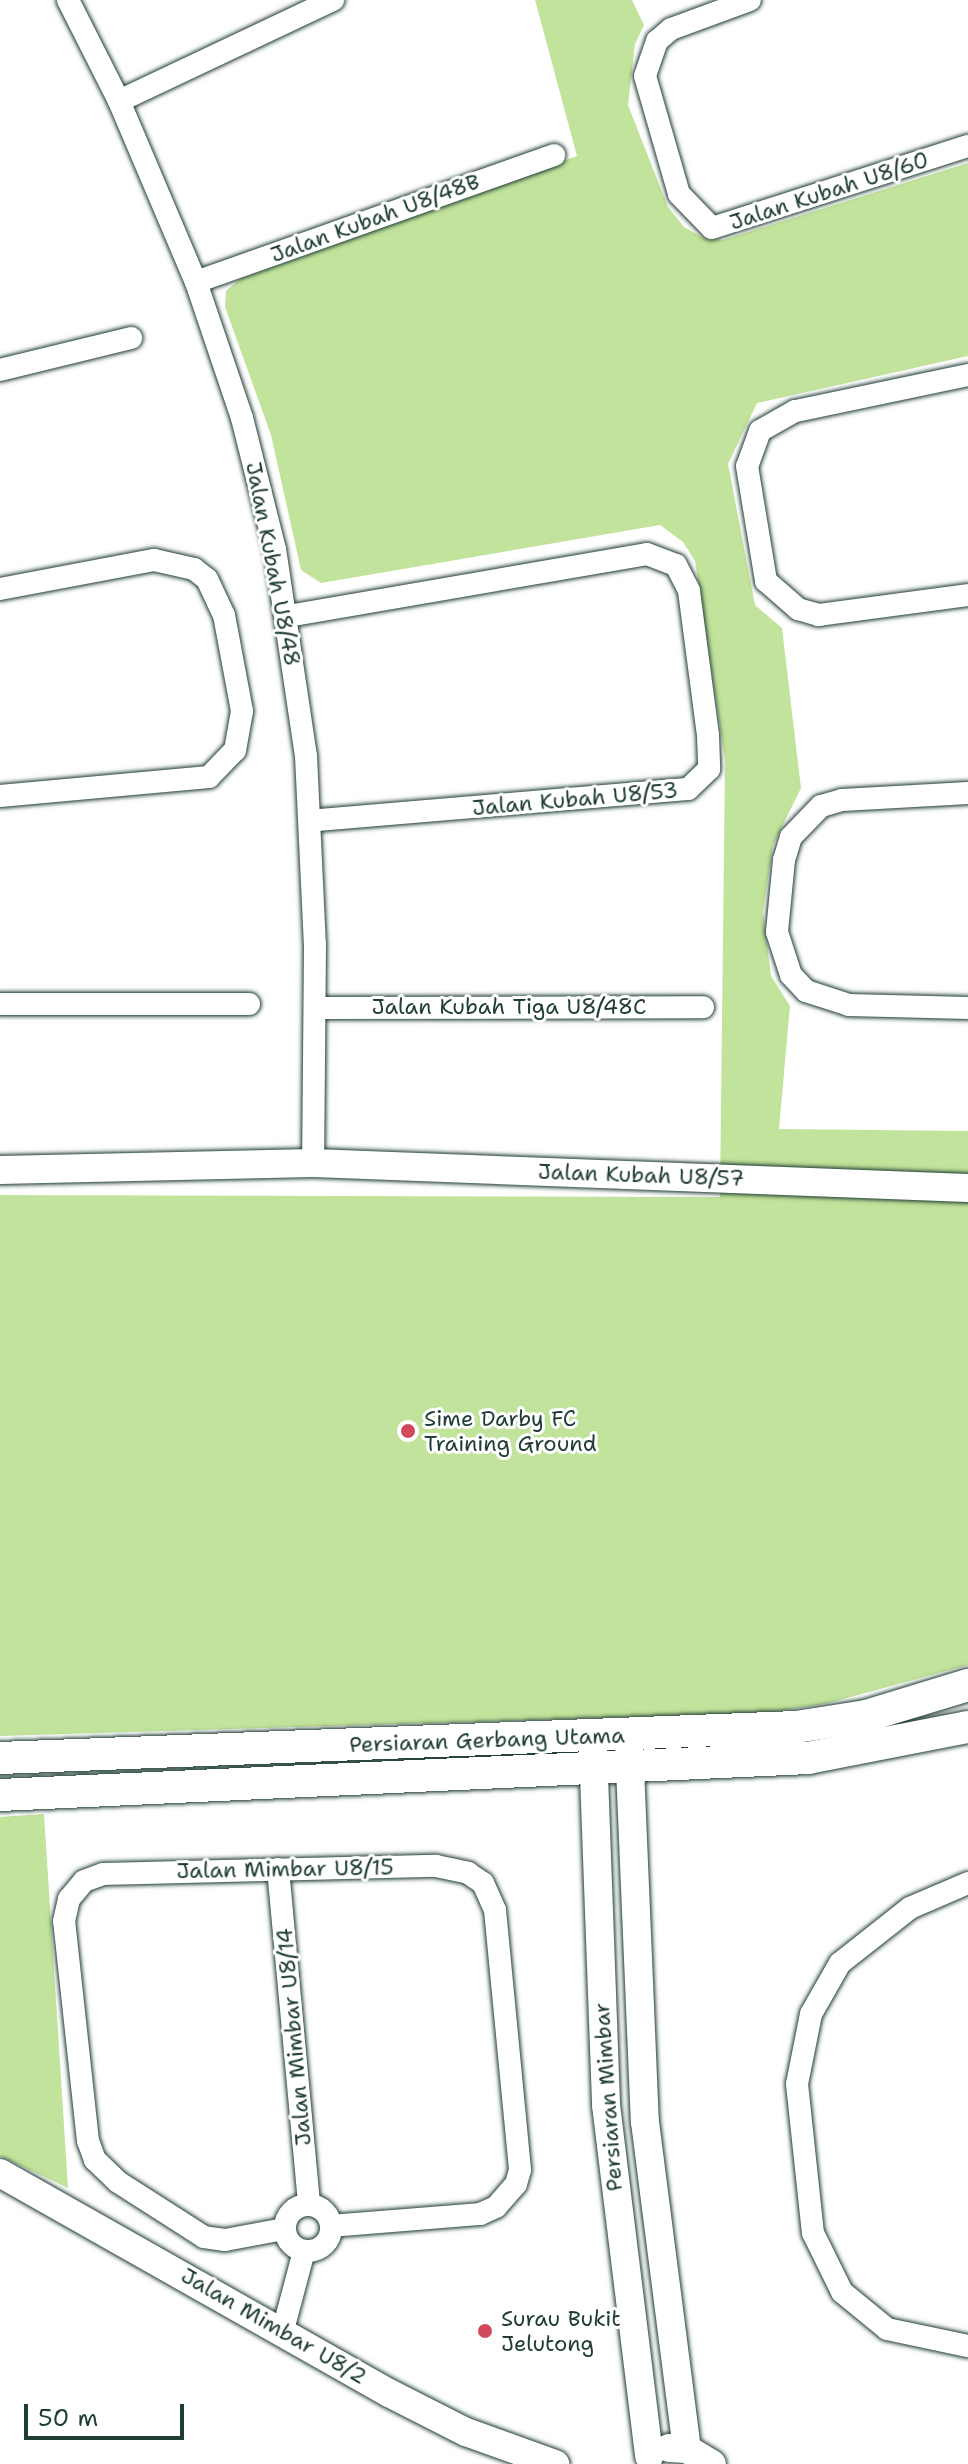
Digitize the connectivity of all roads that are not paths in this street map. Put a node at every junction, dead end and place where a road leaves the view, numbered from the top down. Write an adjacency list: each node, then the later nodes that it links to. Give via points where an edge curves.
1 (68, 0): 4 (street, Jalan Kubah U8/48)
2 (333, 0): 4 (street)
3 (750, 0): 5 (street, Jalan Kubah U8/60, via 671,29 657,41 645,76 679,194 712,228)
4 (119, 101): 7 (street, Jalan Kubah U8/48)
5 (968, 146)
6 (554, 155): 7 (street, Jalan Kubah U8/48B)
7 (196, 282): 13 (street, Jalan Kubah U8/48, via 242,418)
8 (131, 338): 9 (street)
9 (0, 370)
10 (968, 375): 12 (street, via 795,411 760,431 747,466 766,581 798,609 819,615)
11 (0, 589): 15 (street, via 154,560 194,569 207,579 224,615 242,711 235,750 209,777)
12 (968, 595)
13 (288, 616): 16 (street, Jalan Kubah U8/48); 16 (street, Jalan Kubah U8/53, via 647,554 676,565 689,591 708,735 709,769 688,789)
14 (968, 793): 21 (street, via 842,800 821,806 791,837 777,932 791,975 806,991 849,1005)
15 (0, 796)
16 (310, 821): 20 (street, Jalan Kubah U8/48)
17 (0, 1004): 18 (street)
18 (249, 1004)
19 (703, 1007): 20 (street, Jalan Kubah Tiga U8/48C)
20 (315, 1008): 22 (street, Jalan Kubah U8/48)
21 (968, 1008)
22 (313, 1163): 23 (street, Jalan Kubah U8/57); 24 (street, Jalan Kubah U8/57)
23 (0, 1170)
24 (968, 1188)
25 (968, 1685): 27 (main road, Persiaran Gerbang Utama, via 832,1722)
26 (968, 1727): 27 (main road, Persiaran Gerbang Utama, via 808,1758)
27 (630, 1751): 28 (main road, Persiaran Gerbang Utama); 40 (street, Persiaran Mimbar, via 646,2137)
28 (593, 1752): 29 (main road, Persiaran Gerbang Utama); 30 (main road, Persiaran Gerbang Utama); 41 (street, Persiaran Mimbar, via 606,2105)
29 (0, 1758)
30 (0, 1795)
31 (278, 1869): 34 (street, Jalan Mimbar U8/14); 35 (street, Jalan Mimbar U8/15, via 455,1868 483,1883 495,1910 520,2170 516,2184 496,2207 480,2214); 36 (street, Jalan Mimbar U8/15, via 103,1874 75,1889 64,1921 88,2141 101,2168 204,2237 225,2240)
32 (968, 1883): 39 (street, via 910,1908 840,1963 811,2014 797,2084 813,2233 842,2292 887,2329)
33 (0, 2173): 38 (street, Jalan Mimbar U8/2)
34 (309, 2204): 35 (street, via 327,2214); 36 (street, via 289,2214)
35 (331, 2226): 37 (street, via 322,2246)
36 (284, 2229): 37 (street, via 288,2241)
37 (304, 2251): 38 (street)
38 (283, 2330): 42 (street, Jalan Mimbar U8/2, via 453,2425)
39 (968, 2346)
40 (687, 2449): 41 (street); 43 (street)
41 (644, 2460)
42 (555, 2464)
43 (712, 2464)

